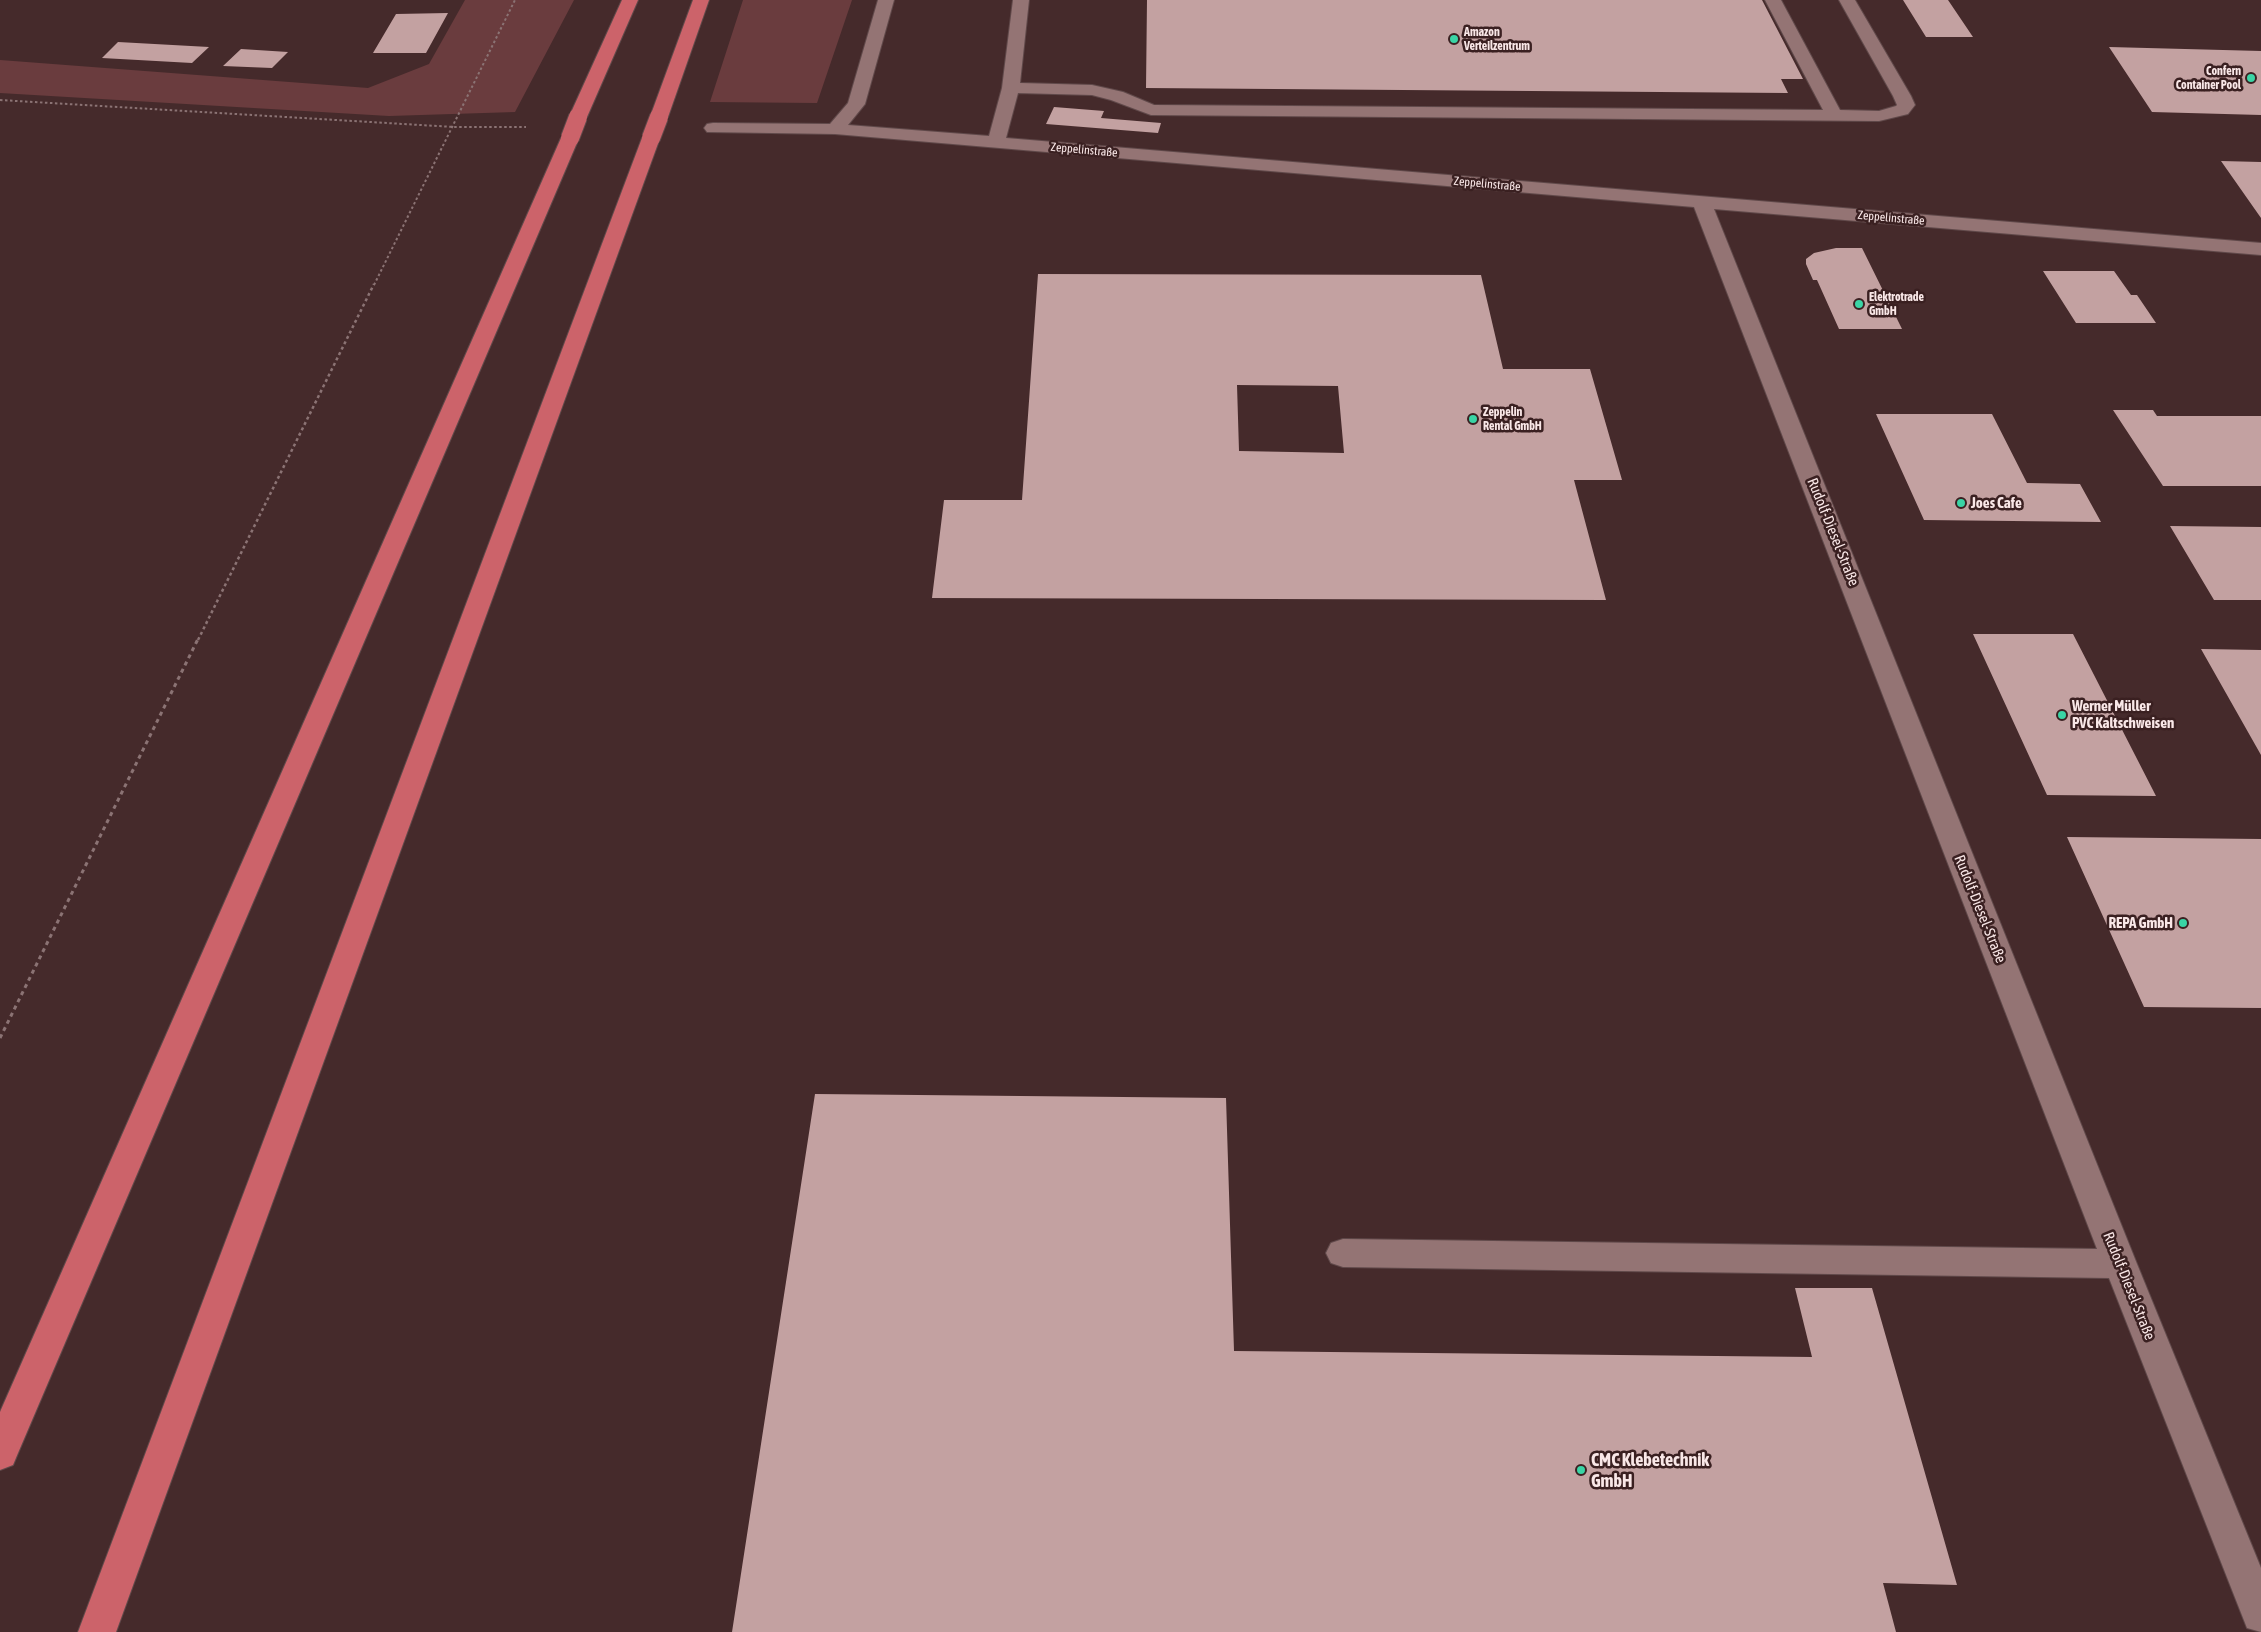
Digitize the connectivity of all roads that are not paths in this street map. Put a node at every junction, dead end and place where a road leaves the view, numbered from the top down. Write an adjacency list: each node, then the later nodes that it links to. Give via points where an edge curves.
1 (630, 0): 16 (highway)
2 (700, 0): 18 (highway, bridge)
3 (886, 0): 10 (street, via 856,104)
4 (1021, 0): 7 (street)
5 (1773, 0): 8 (street)
6 (1847, 0): 8 (street, via 1906,105 1894,114)
7 (1011, 88): 8 (street, via 1092,90 1151,110); 11 (street)
8 (1834, 115)
9 (713, 128): 10 (street, Zeppelinstraße)
10 (835, 129): 11 (street, Zeppelinstraße)
11 (996, 142): 12 (street, Zeppelinstraße)
12 (1702, 202): 13 (street, Zeppelinstraße); 15 (street, Rudolf-Diesel-Straße)
13 (2261, 249)
14 (1343, 1253): 15 (street)
15 (2120, 1264): 17 (street, Rudolf-Diesel-Straße)
16 (0, 1453)
17 (2261, 1615)
18 (97, 1632)

